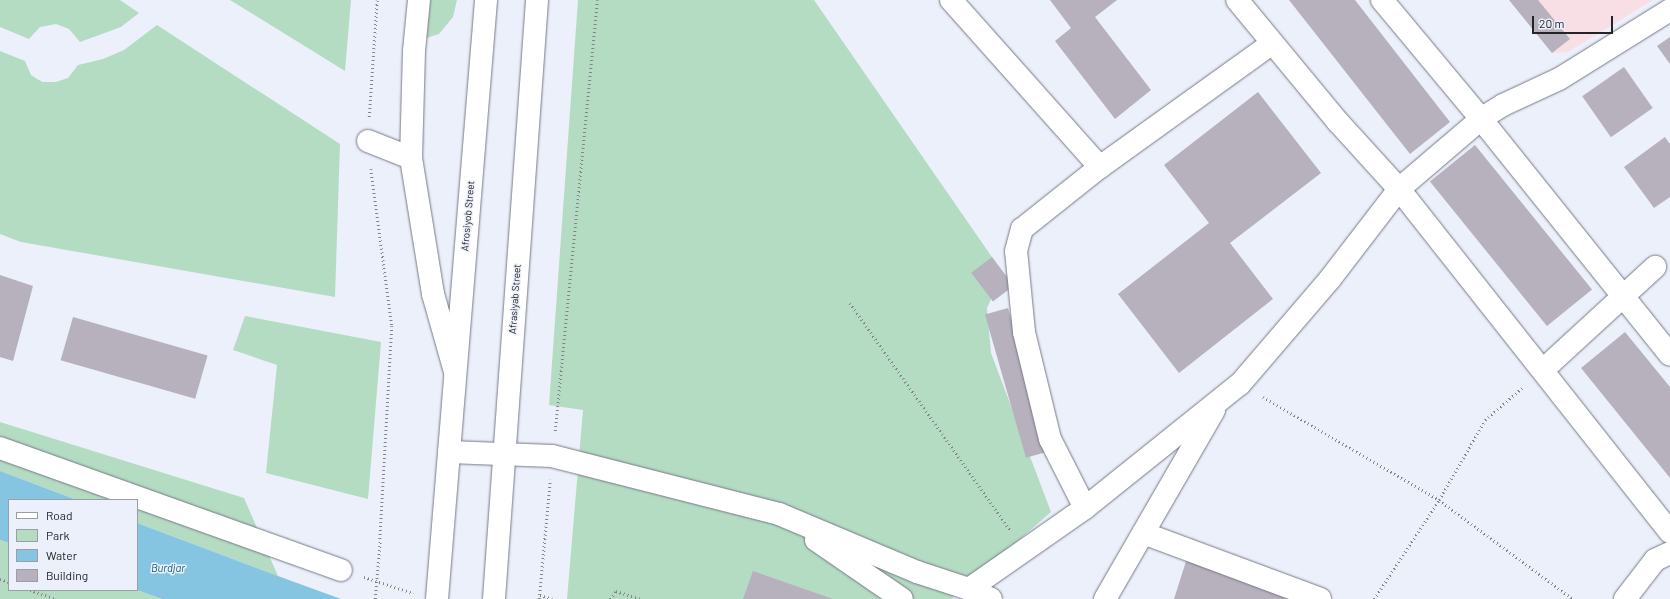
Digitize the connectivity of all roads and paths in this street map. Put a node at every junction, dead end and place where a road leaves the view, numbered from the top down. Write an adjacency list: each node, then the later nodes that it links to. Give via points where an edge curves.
1 (377, 0): 12 (path)
2 (418, 0): 13 (main road)
3 (486, 0): 21 (main road)
4 (537, 0): 26 (main road, Afrasiyab Street)
5 (598, 0): 27 (path)
6 (1237, 0): 10 (main road)
7 (1382, 0): 11 (main road)
8 (959, 4): 14 (main road)
9 (1670, 10): 11 (main road, via 1559,79 1503,105)
10 (1271, 44): 14 (main road); 15 (main road)
11 (1481, 119): 15 (main road); 17 (main road)
12 (368, 141): 13 (main road); 41 (path, bridge, via 392,326)
13 (411, 158): 21 (main road, via 433,294)
14 (1100, 167): 29 (main road, via 1022,229 1016,251 1024,332 1050,438)
15 (1399, 189): 20 (main road); 22 (main road, via 1330,279)
16 (1655, 267): 17 (main road)
17 (1624, 297): 19 (main road); 20 (main road)
18 (850, 303): 33 (path)
19 (1670, 355)
20 (1544, 369): 28 (path, via 1485,420); 31 (main road)
21 (456, 373): 25 (main road)
22 (1240, 384): 23 (main road); 28 (path)
23 (1221, 399): 29 (main road); 32 (main road)
24 (0, 448): 35 (main road)
25 (449, 452): 26 (main road); 38 (main road, via 441,549)
26 (504, 456): 27 (main road); 42 (main road, Afrasiyab Street)
27 (552, 456): 30 (main road); 39 (path)
28 (1439, 500): 50 (path); 51 (path)
29 (1085, 508): 33 (main road)
30 (779, 514): 36 (main road, via 917,572); 46 (main road)
31 (1670, 532)
32 (1143, 533): 48 (main road); 49 (main road)
33 (1024, 550): 36 (main road)
34 (1670, 553): 52 (main road, via 1656,560)
35 (341, 570): 38 (path)
36 (969, 589): 47 (main road)
37 (33, 591): 40 (path)
38 (428, 597)
39 (539, 597): 43 (path)
40 (56, 599)
41 (375, 599)
42 (494, 599)
43 (552, 599)
44 (610, 599): 45 (path, via 616,591)
45 (641, 599)
46 (902, 599)
47 (991, 599)
48 (1104, 599)
49 (1320, 599)
50 (1374, 599)
51 (1573, 599)
52 (1625, 599)

